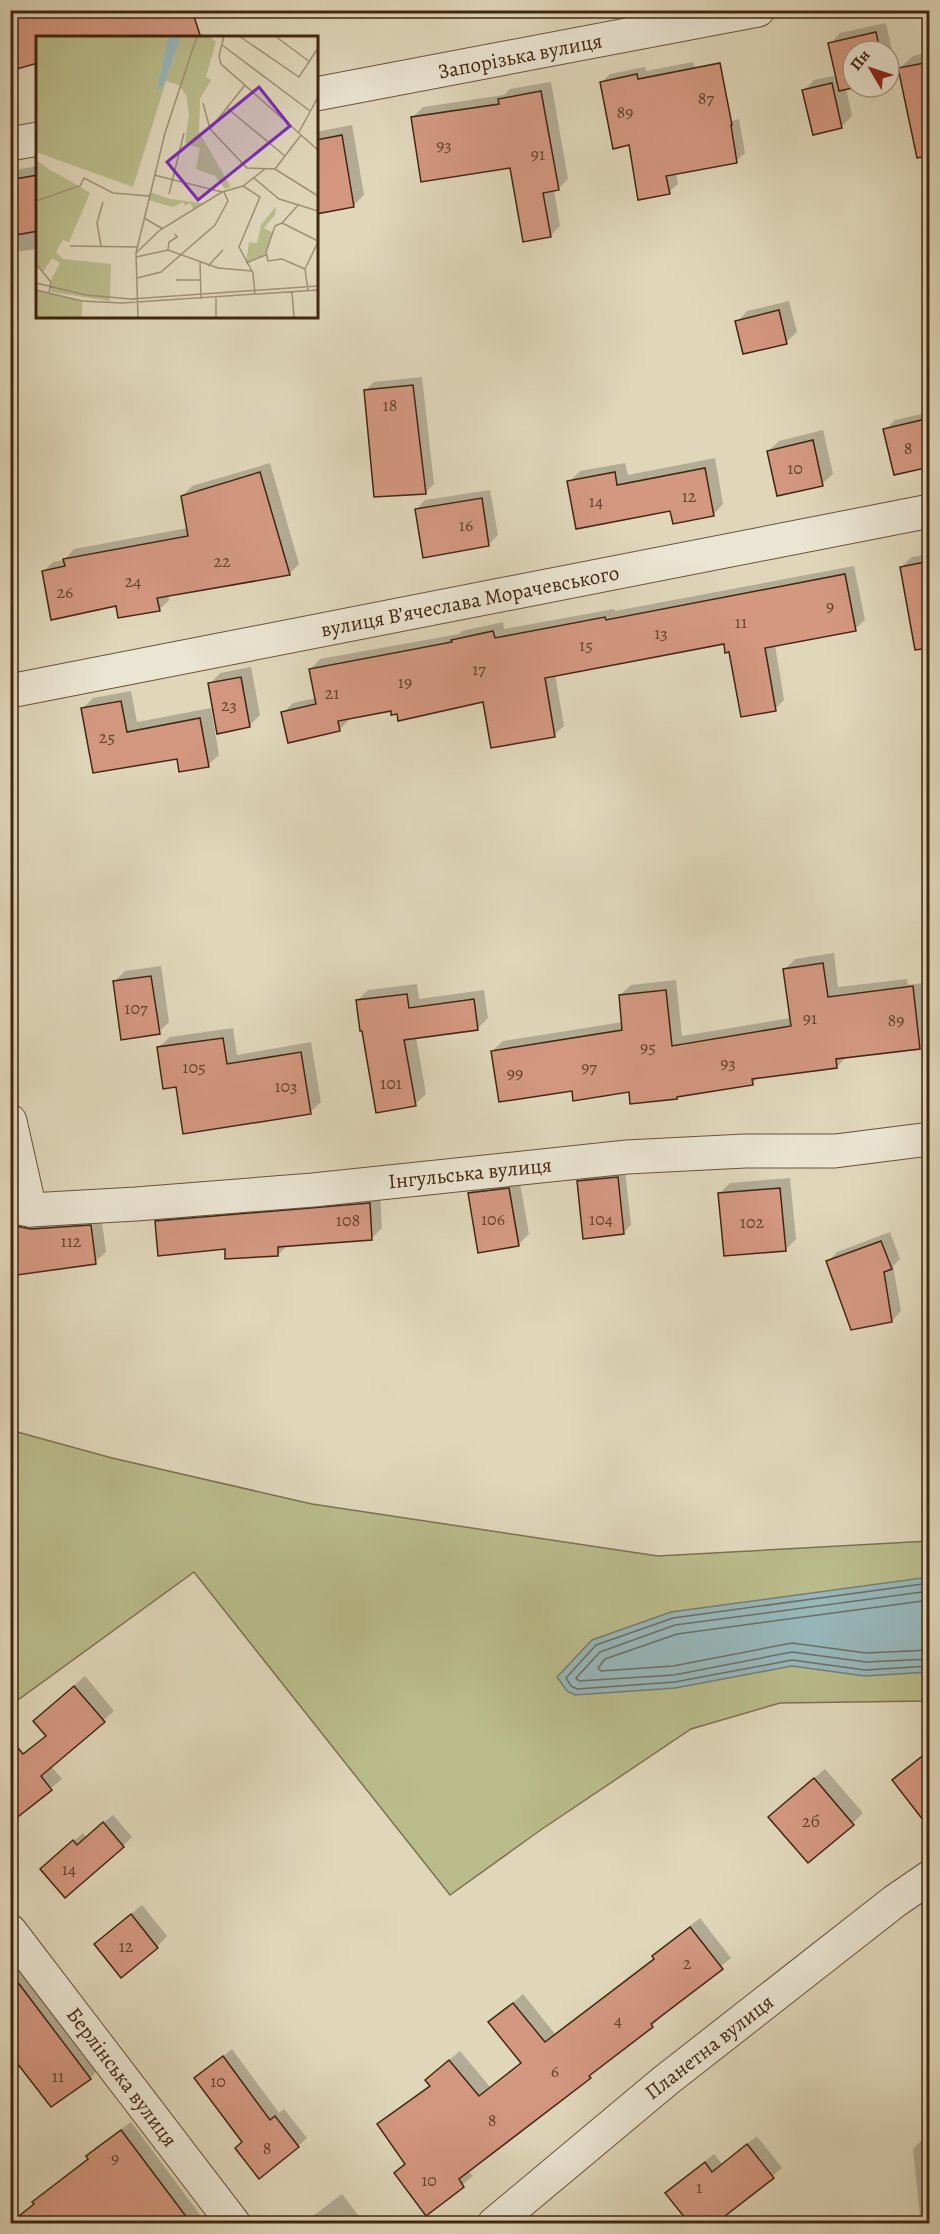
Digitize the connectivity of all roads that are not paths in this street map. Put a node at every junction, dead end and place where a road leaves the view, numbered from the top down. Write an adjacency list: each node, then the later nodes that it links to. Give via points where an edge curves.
1 (758, 10): 2 (street, Запорізька вулиця)
2 (318, 94)
3 (36, 139): 4 (street)
4 (10, 144)
5 (930, 511): 6 (street, вулиця В’ячеслава Морачевського)
6 (10, 691)
7 (10, 1121): 9 (street)
8 (930, 1139): 9 (street, Інгульська вулиця, via 835,1151 627,1157 314,1190 136,1204)
9 (20, 1208)
10 (930, 1877): 13 (street, Планетна вулиця, via 665,2080)
11 (10, 1931): 12 (street, Берлінська вулиця)
12 (234, 2223)
13 (494, 2223)

